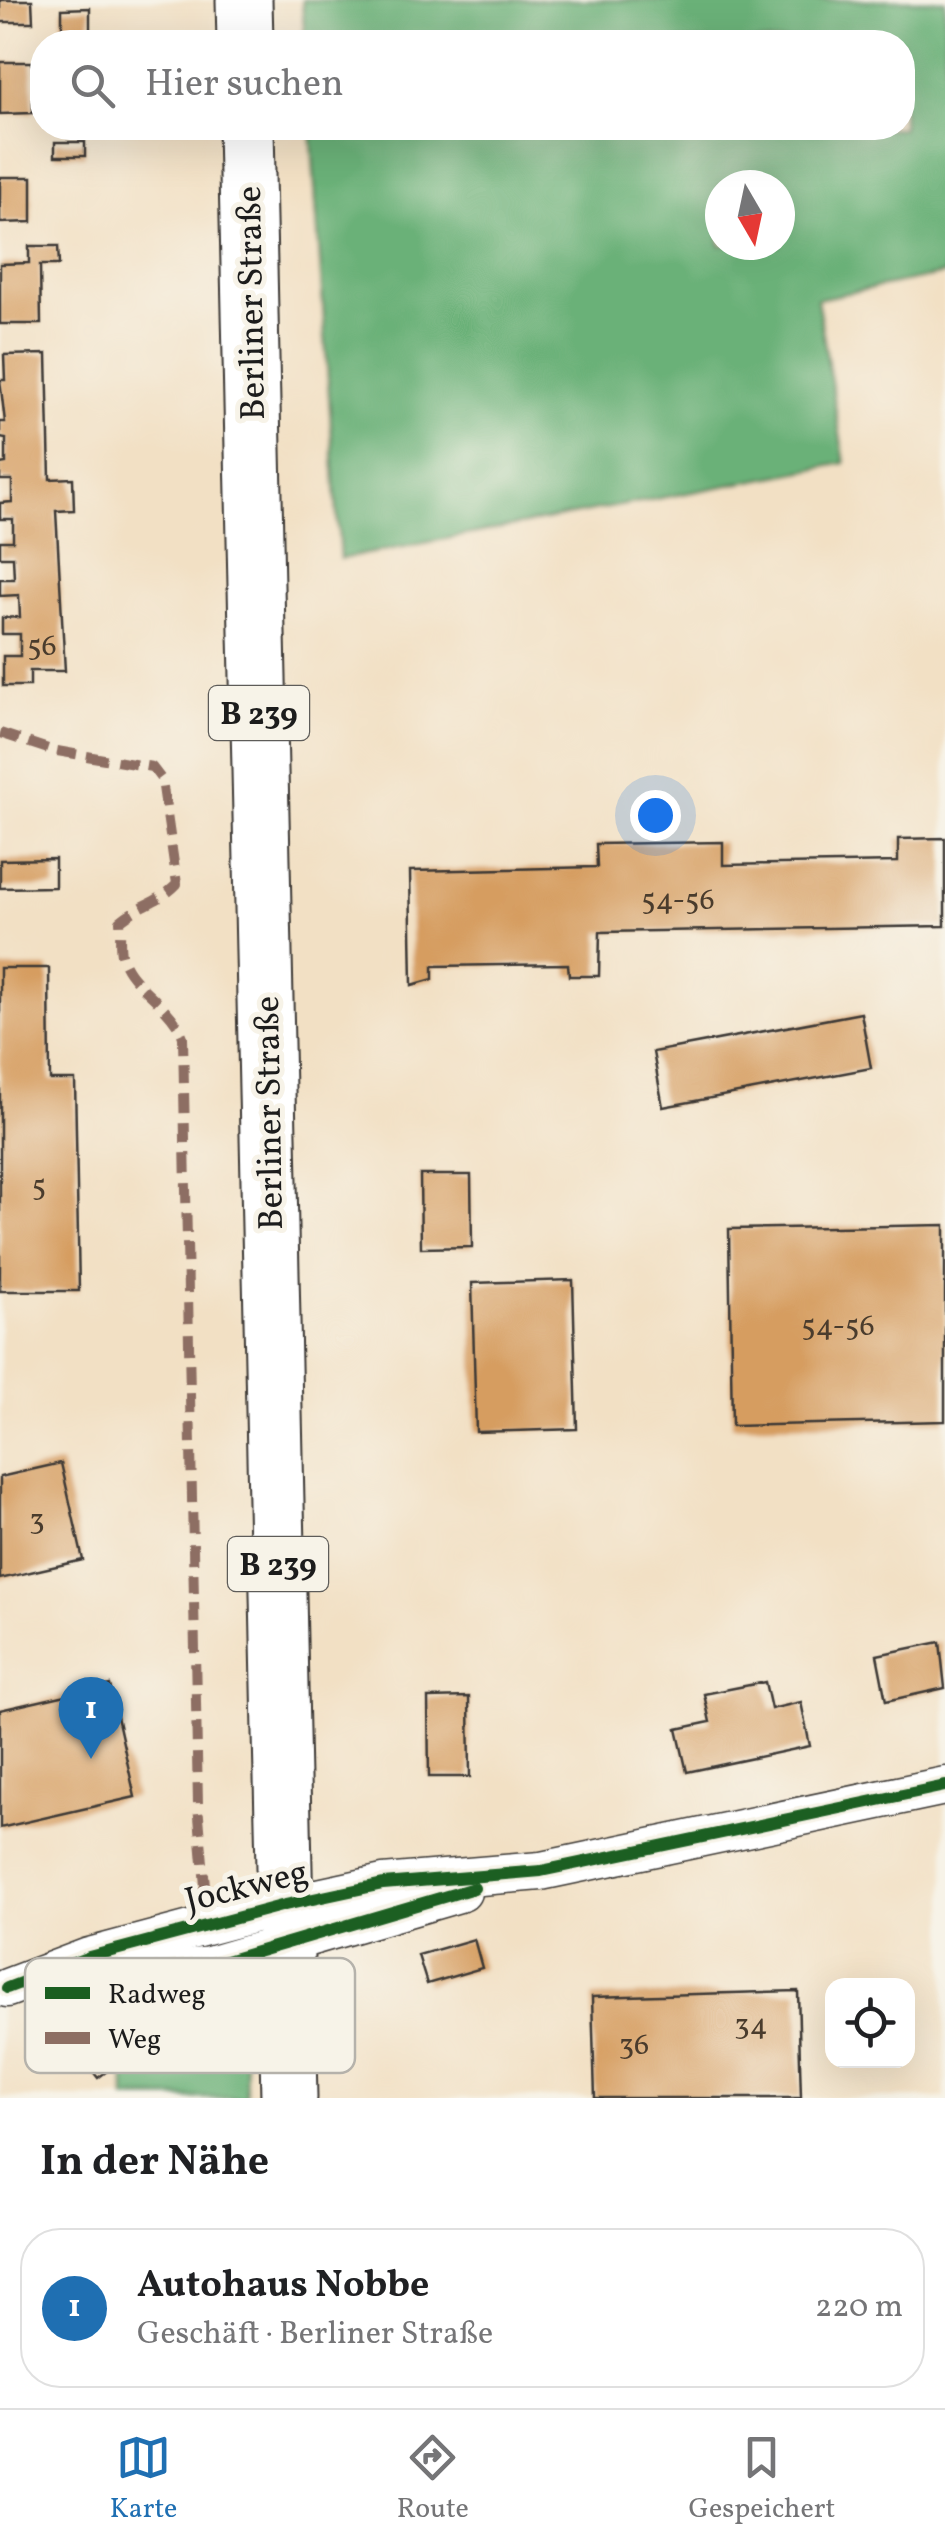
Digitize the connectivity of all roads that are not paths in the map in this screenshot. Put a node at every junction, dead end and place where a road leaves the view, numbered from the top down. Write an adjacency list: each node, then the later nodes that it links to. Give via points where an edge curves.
1 (244, 0): 2 (main road)
2 (245, 30)
3 (246, 140): 5 (main road, Berliner Straße / B 239)
4 (945, 1786): 5 (street, Jockweg, via 507,1877 398,1914)
5 (286, 1924): 6 (street, Jockweg); 7 (main road, Berliner Straße / B 239)
6 (224, 1958)
7 (287, 1958)
8 (289, 2073): 9 (main road, Berliner Straße / B 239)
9 (290, 2098)

